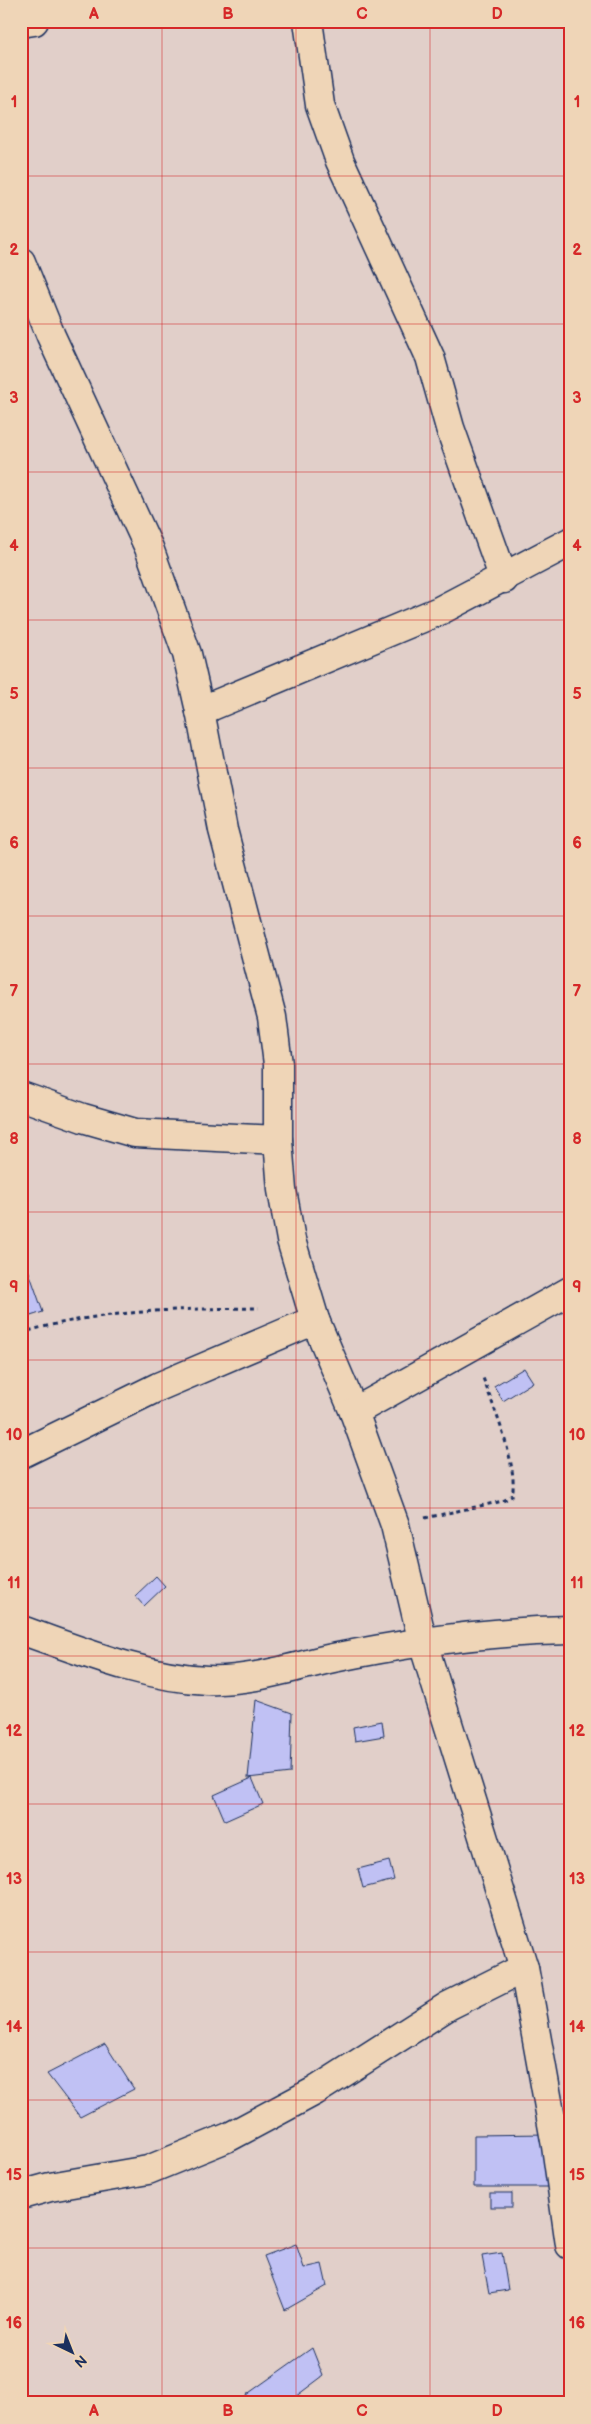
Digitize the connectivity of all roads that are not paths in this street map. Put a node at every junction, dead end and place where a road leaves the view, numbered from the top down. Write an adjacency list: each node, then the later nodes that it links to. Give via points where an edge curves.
1 (34, 21): 3 (street)
2 (308, 21): 6 (street, via 320,105 340,161 430,358 450,428)
3 (21, 23)
4 (21, 262): 7 (street, via 51,336 149,548 187,654)
5 (570, 542): 6 (street)
6 (504, 579): 7 (street, via 439,611)
7 (200, 711): 9 (street, via 223,830 272,1017 278,1064)
8 (21, 1096): 9 (street, via 135,1133)
9 (278, 1140): 11 (street, via 291,1240)
10 (570, 1291): 12 (street)
11 (313, 1314): 12 (street); 13 (street)
12 (354, 1412): 16 (street, via 395,1525)
13 (21, 1454)
14 (21, 1630): 16 (street, via 162,1676 208,1680 251,1677)
15 (570, 1630): 16 (street)
16 (423, 1642): 17 (street)
17 (524, 1968): 18 (street, via 448,2006 314,2091 229,2137 148,2170 50,2186); 19 (street)
18 (21, 2195)
19 (570, 2245)

